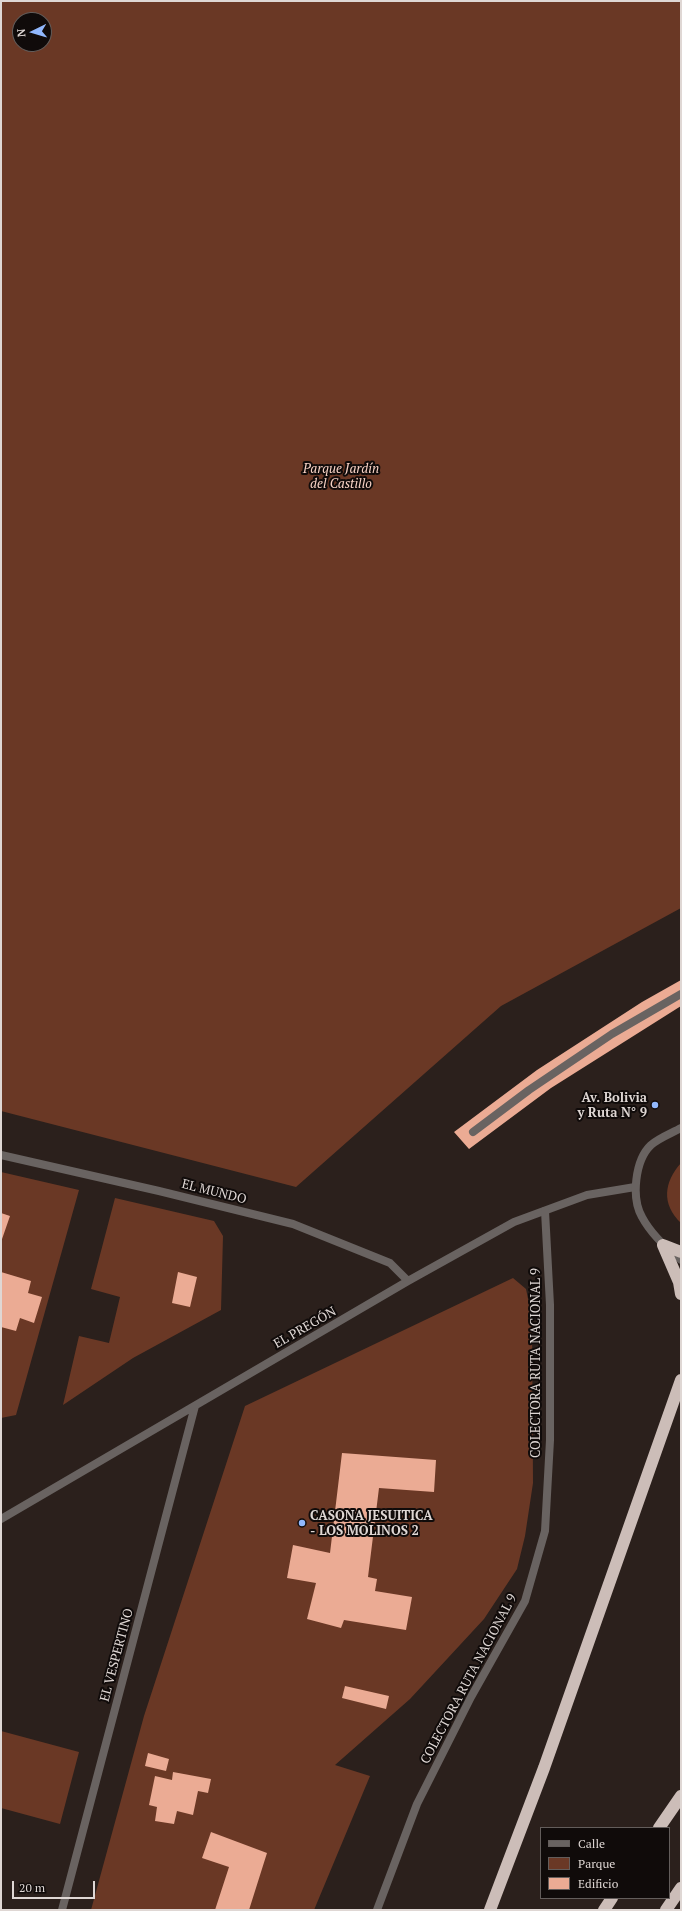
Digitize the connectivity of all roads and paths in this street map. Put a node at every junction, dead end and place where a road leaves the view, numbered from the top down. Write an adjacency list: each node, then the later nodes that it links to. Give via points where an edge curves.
1 (681, 994): 3 (street, via 612,1034 529,1090)
2 (681, 1128): 5 (street, via 651,1145 639,1164)
3 (473, 1132)
4 (1, 1155): 10 (street, EL MUNDO, via 293,1224 390,1263)
5 (634, 1187): 6 (street, EL PREGÓN, via 587,1195); 7 (street, via 641,1216)
6 (545, 1211): 10 (street, EL PREGÓN, via 514,1222); 22 (street, COLECTORA RUTA NACIONAL 9, via 550,1305 550,1440 545,1531 525,1601 417,1804)
7 (663, 1245): 8 (highway); 9 (street); 11 (highway, via 679,1282)
8 (681, 1252)
9 (681, 1260)
10 (408, 1281): 14 (street, EL PREGÓN)
11 (681, 1294)
12 (681, 1380): 15 (highway)
13 (681, 1400): 15 (highway)
14 (195, 1406): 16 (street, EL PREGÓN); 21 (street, EL VESPERTINO)
15 (670, 1413): 23 (highway, via 544,1768)
16 (1, 1519)
17 (681, 1796): 18 (highway)
18 (660, 1827)
19 (681, 1888): 25 (highway)
20 (611, 1899): 24 (highway)
21 (62, 1910)
22 (377, 1910)
23 (490, 1910)
24 (604, 1910)
25 (666, 1910)

